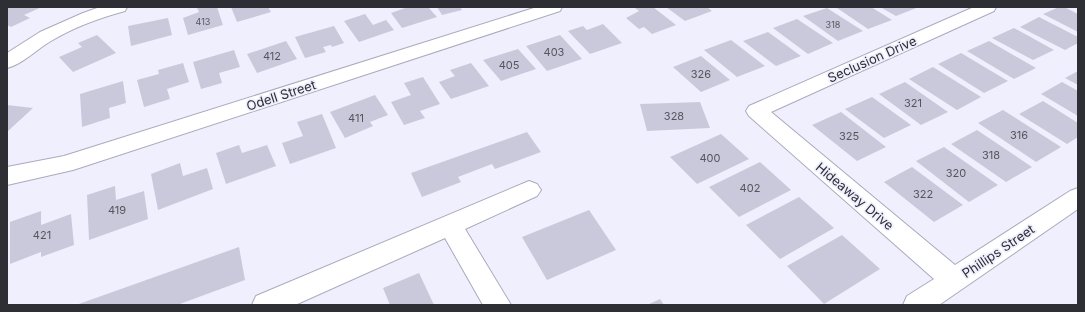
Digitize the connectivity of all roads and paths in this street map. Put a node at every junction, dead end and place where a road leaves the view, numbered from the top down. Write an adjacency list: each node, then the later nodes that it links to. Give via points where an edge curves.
1 (119, 7): 4 (street, via 95,13 57,30 36,41)
2 (554, 7): 6 (street, Odell Street, via 65,164)
3 (988, 7): 5 (street, Seclusion Drive)
4 (7, 62)
5 (756, 111): 10 (street, Hideaway Drive)
6 (7, 176)
7 (529, 190): 9 (street)
8 (1075, 202): 10 (street, Phillips Street)
9 (450, 225): 11 (street); 12 (street)
10 (954, 280): 13 (street, Phillips Street)
11 (266, 305)
12 (497, 305)
13 (918, 305)

